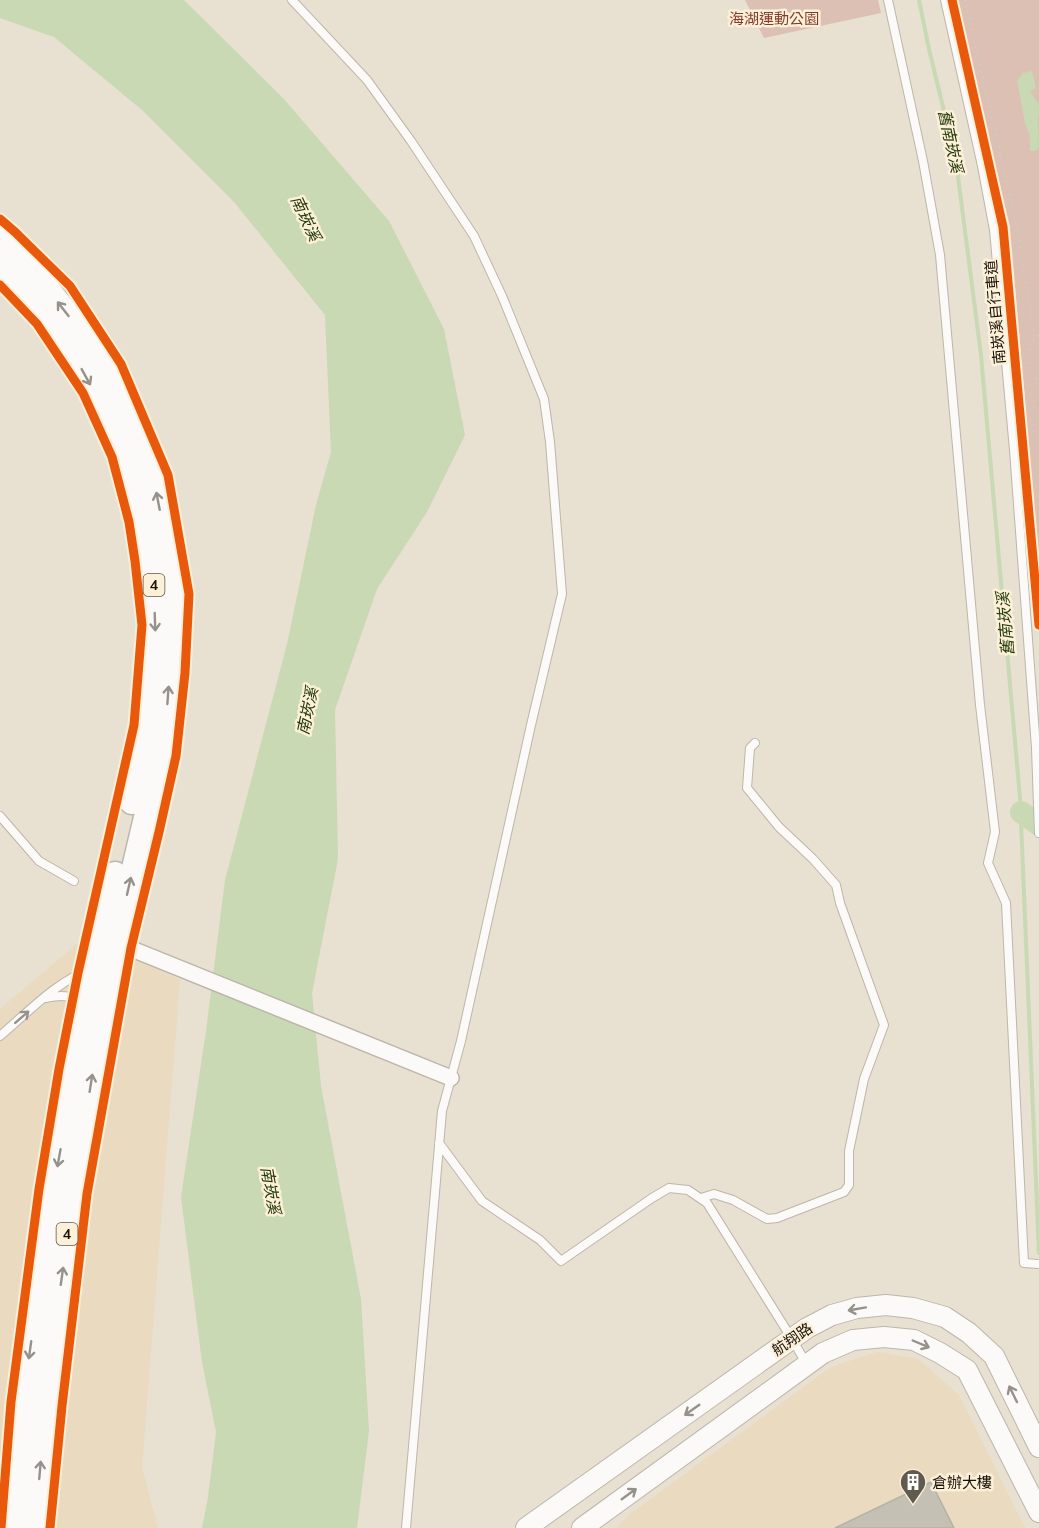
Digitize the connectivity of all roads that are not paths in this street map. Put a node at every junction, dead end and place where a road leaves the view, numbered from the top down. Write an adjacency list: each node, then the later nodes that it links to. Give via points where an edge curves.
1 (292, 0): 14 (lane, via 367,80 474,236 543,399 547,420 562,594)
2 (888, 0): 17 (lane, via 940,255 995,832 988,863 1006,903 1024,1263)
3 (945, 0): 8 (lane, via 994,230 1014,450)
4 (0, 238): 10 (main road, 4, one-way to 4, via 153,788 166,718 173,632 171,566 153,478 108,375 72,320)
5 (0, 264): 10 (main road, 4, one-way to 10, via 67,342 107,415 134,481 153,573 155,633 149,717)
6 (755, 742): 16 (lane, via 750,748 747,788 836,885 884,1025 864,1079 849,1151 849,1185 844,1192 767,1219 733,1200 714,1194)
7 (0, 816): 9 (lane, via 39,861)
8 (1039, 833)
9 (74, 881)
10 (104, 953): 11 (lane); 12 (main road, 4); 14 (street, via 189,972); 23 (main road, 4, one-way to 10, via 53,1337 92,1074)
11 (45, 998): 12 (lane, via 62,995 73,999); 13 (lane, one-way to 11)
12 (85, 1018): 22 (main road, 4, one-way to 22, via 48,1221 28,1359)
13 (0, 1036)
14 (451, 1078): 15 (lane)
15 (439, 1143): 16 (lane, via 482,1202 540,1240 561,1261 669,1188 688,1190); 24 (lane)
16 (701, 1198): 18 (lane)
17 (1039, 1264)
18 (792, 1339): 19 (lane); 20 (street, 航翔路, one-way to 18, via 994,1356 945,1317 886,1305 857,1308 832,1315); 25 (street, 航翔路, one-way to 25)
19 (807, 1365): 21 (street, 航翔路, one-way to 21, via 853,1340 884,1337 914,1340 967,1370); 26 (street, 航翔路, one-way to 19)
20 (1039, 1447)
21 (1039, 1512)
22 (14, 1528)
23 (35, 1528)
24 (406, 1528)
25 (526, 1528)
26 (582, 1528)

